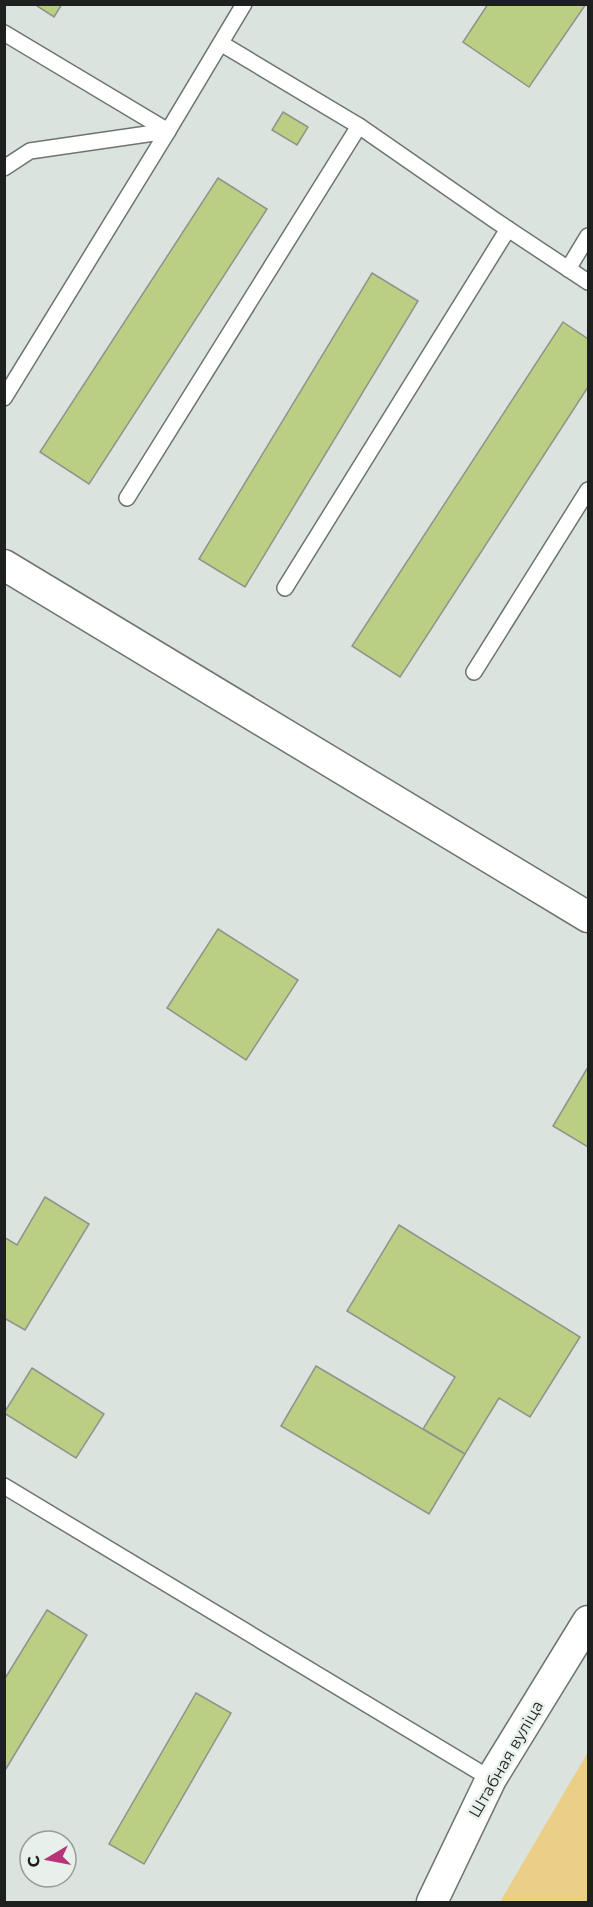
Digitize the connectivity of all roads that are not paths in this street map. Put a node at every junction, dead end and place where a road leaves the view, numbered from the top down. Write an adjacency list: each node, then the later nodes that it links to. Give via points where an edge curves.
1 (244, 4): 3 (lane)
2 (4, 33): 5 (lane)
3 (222, 44): 4 (lane); 5 (lane)
4 (359, 126): 7 (lane); 13 (lane)
5 (168, 131): 6 (lane, via 30,151); 11 (lane)
6 (4, 168)
7 (508, 229): 9 (lane); 15 (lane)
8 (588, 236): 9 (lane)
9 (568, 269): 10 (lane)
10 (588, 282)
11 (4, 398)
12 (588, 489): 16 (lane)
13 (127, 498)
14 (4, 565): 17 (street)
15 (285, 588)
16 (474, 672)
17 (588, 917)
18 (4, 1486): 20 (lane)
19 (588, 1621): 20 (street, Штабная вуліца)
20 (491, 1779): 21 (street, Штабная вуліца)
21 (432, 1902)

